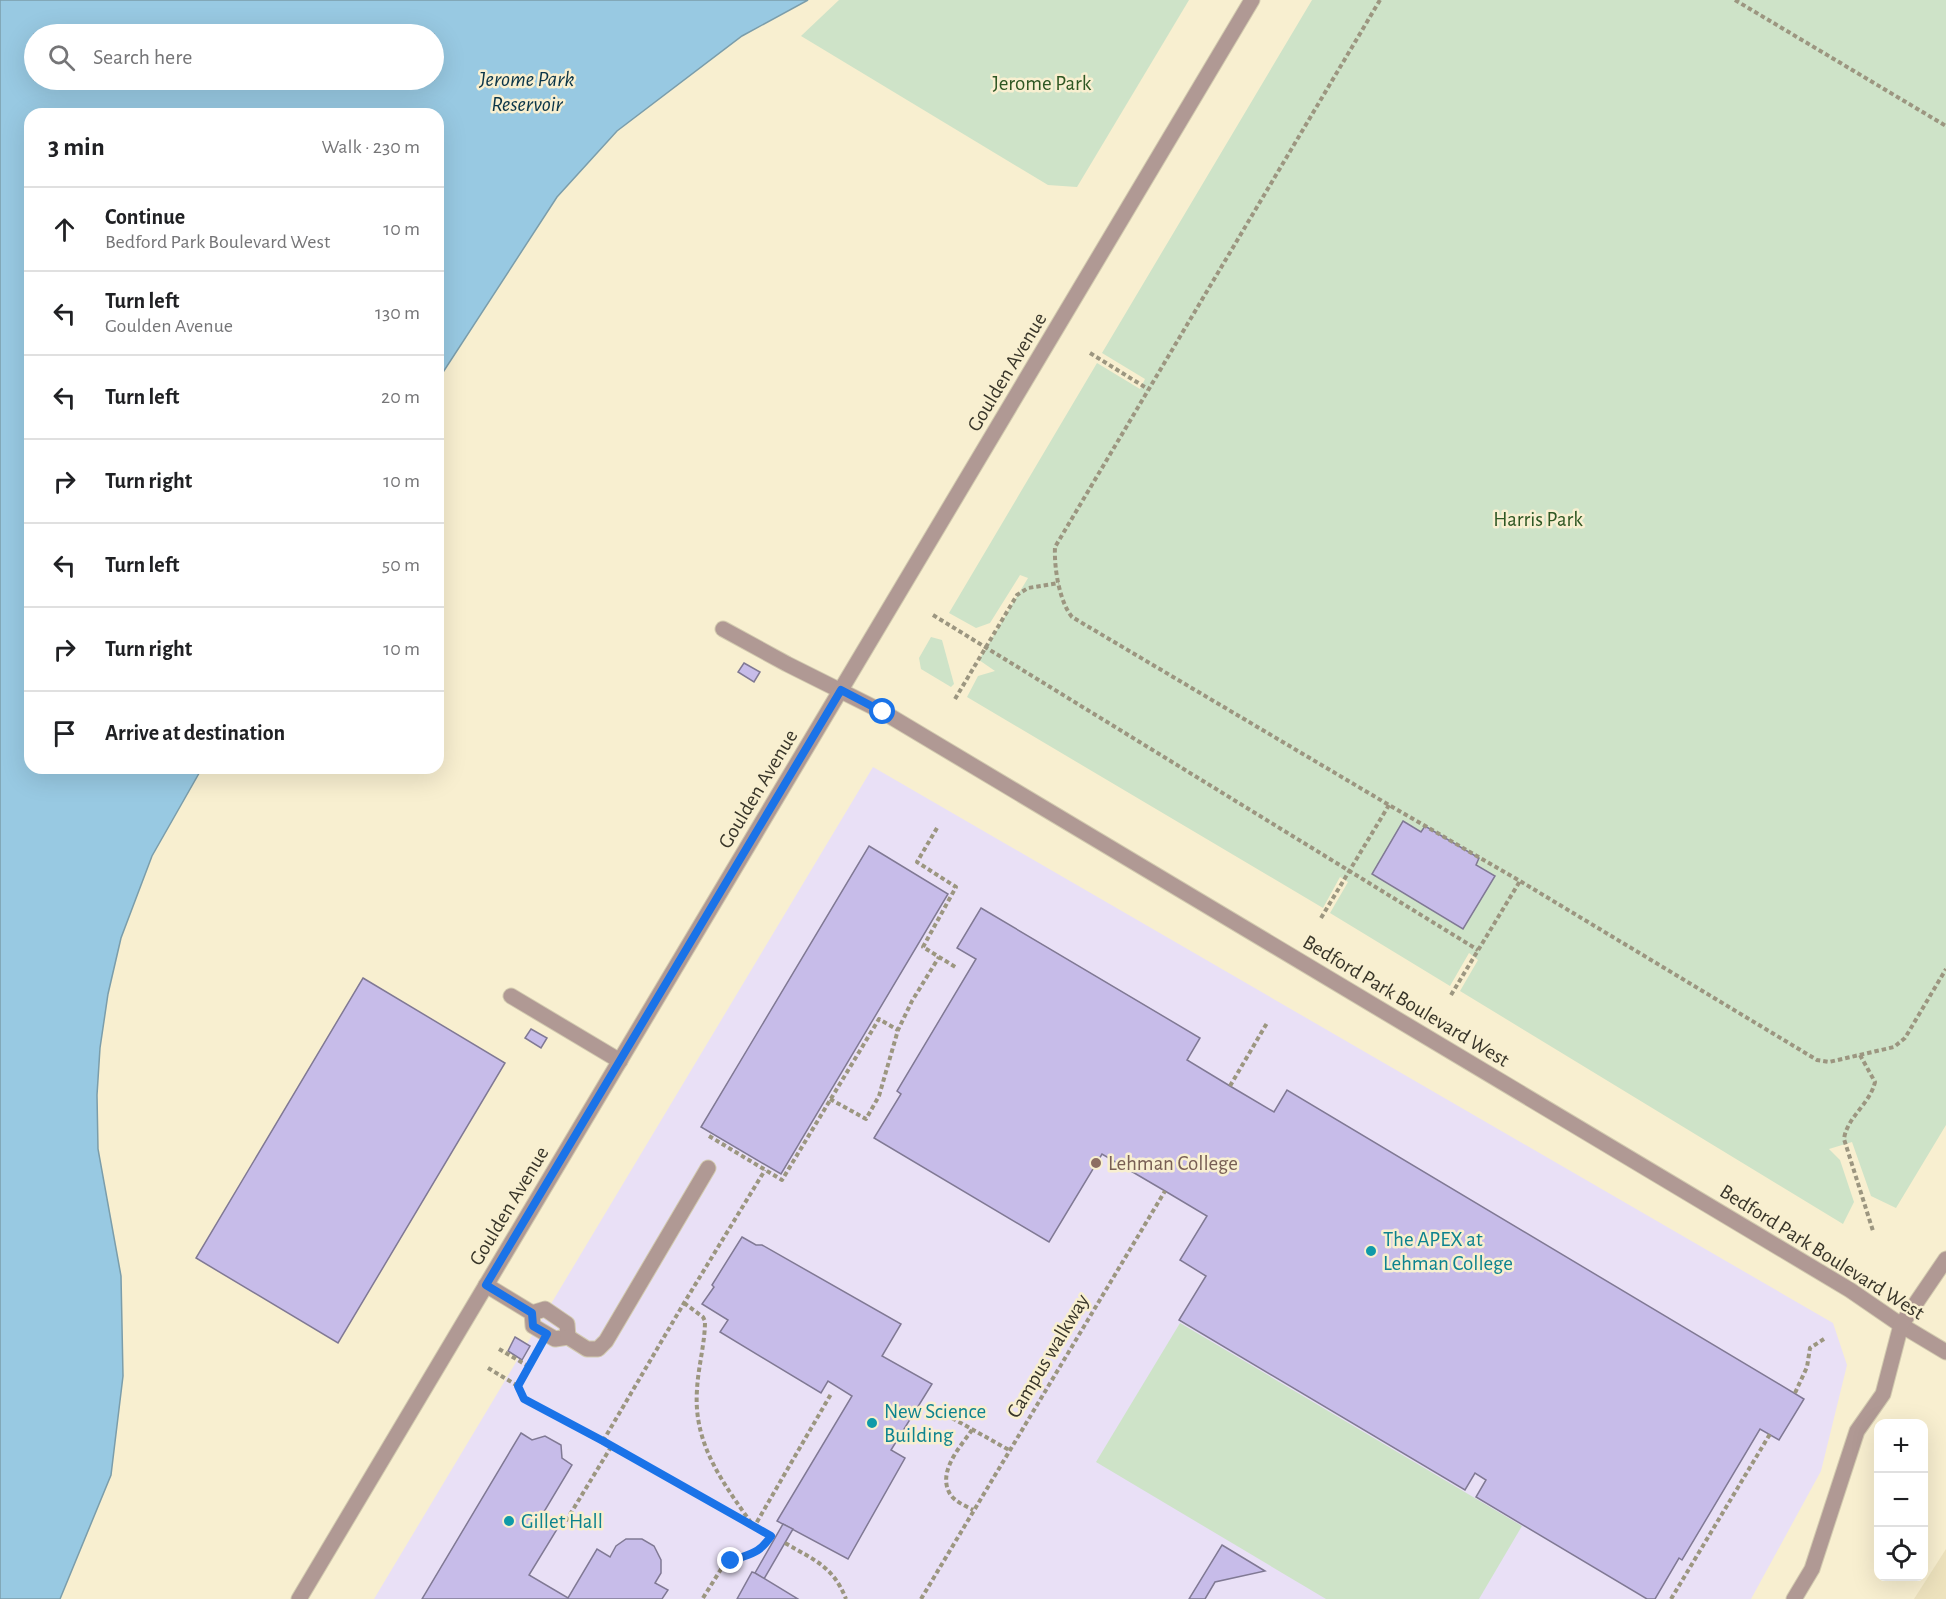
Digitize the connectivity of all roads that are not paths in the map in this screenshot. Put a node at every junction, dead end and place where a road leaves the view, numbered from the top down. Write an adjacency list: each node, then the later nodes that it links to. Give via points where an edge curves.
1 (1252, 0): 3 (street, Goulden Avenue)
2 (723, 629): 3 (street, Bedford Park Boulevard West)
3 (841, 690): 5 (street, Goulden Avenue); 10 (street, Bedford Park Boulevard West, via 1850,1290)
4 (511, 996): 5 (street)
5 (620, 1060): 8 (street, Goulden Avenue)
6 (708, 1168): 11 (street, via 606,1341 598,1349 587,1349)
7 (1946, 1259): 10 (street)
8 (486, 1285): 9 (street); 13 (street, Goulden Avenue)
9 (532, 1313): 11 (street, via 533,1326 555,1339); 11 (street, via 545,1309 567,1324)
10 (1901, 1325): 12 (street, Bedford Park Boulevard West); 14 (street, via 1883,1394 1857,1431 1812,1569)
11 (568, 1337)
12 (1946, 1352)
13 (299, 1599)
14 (1794, 1599)

